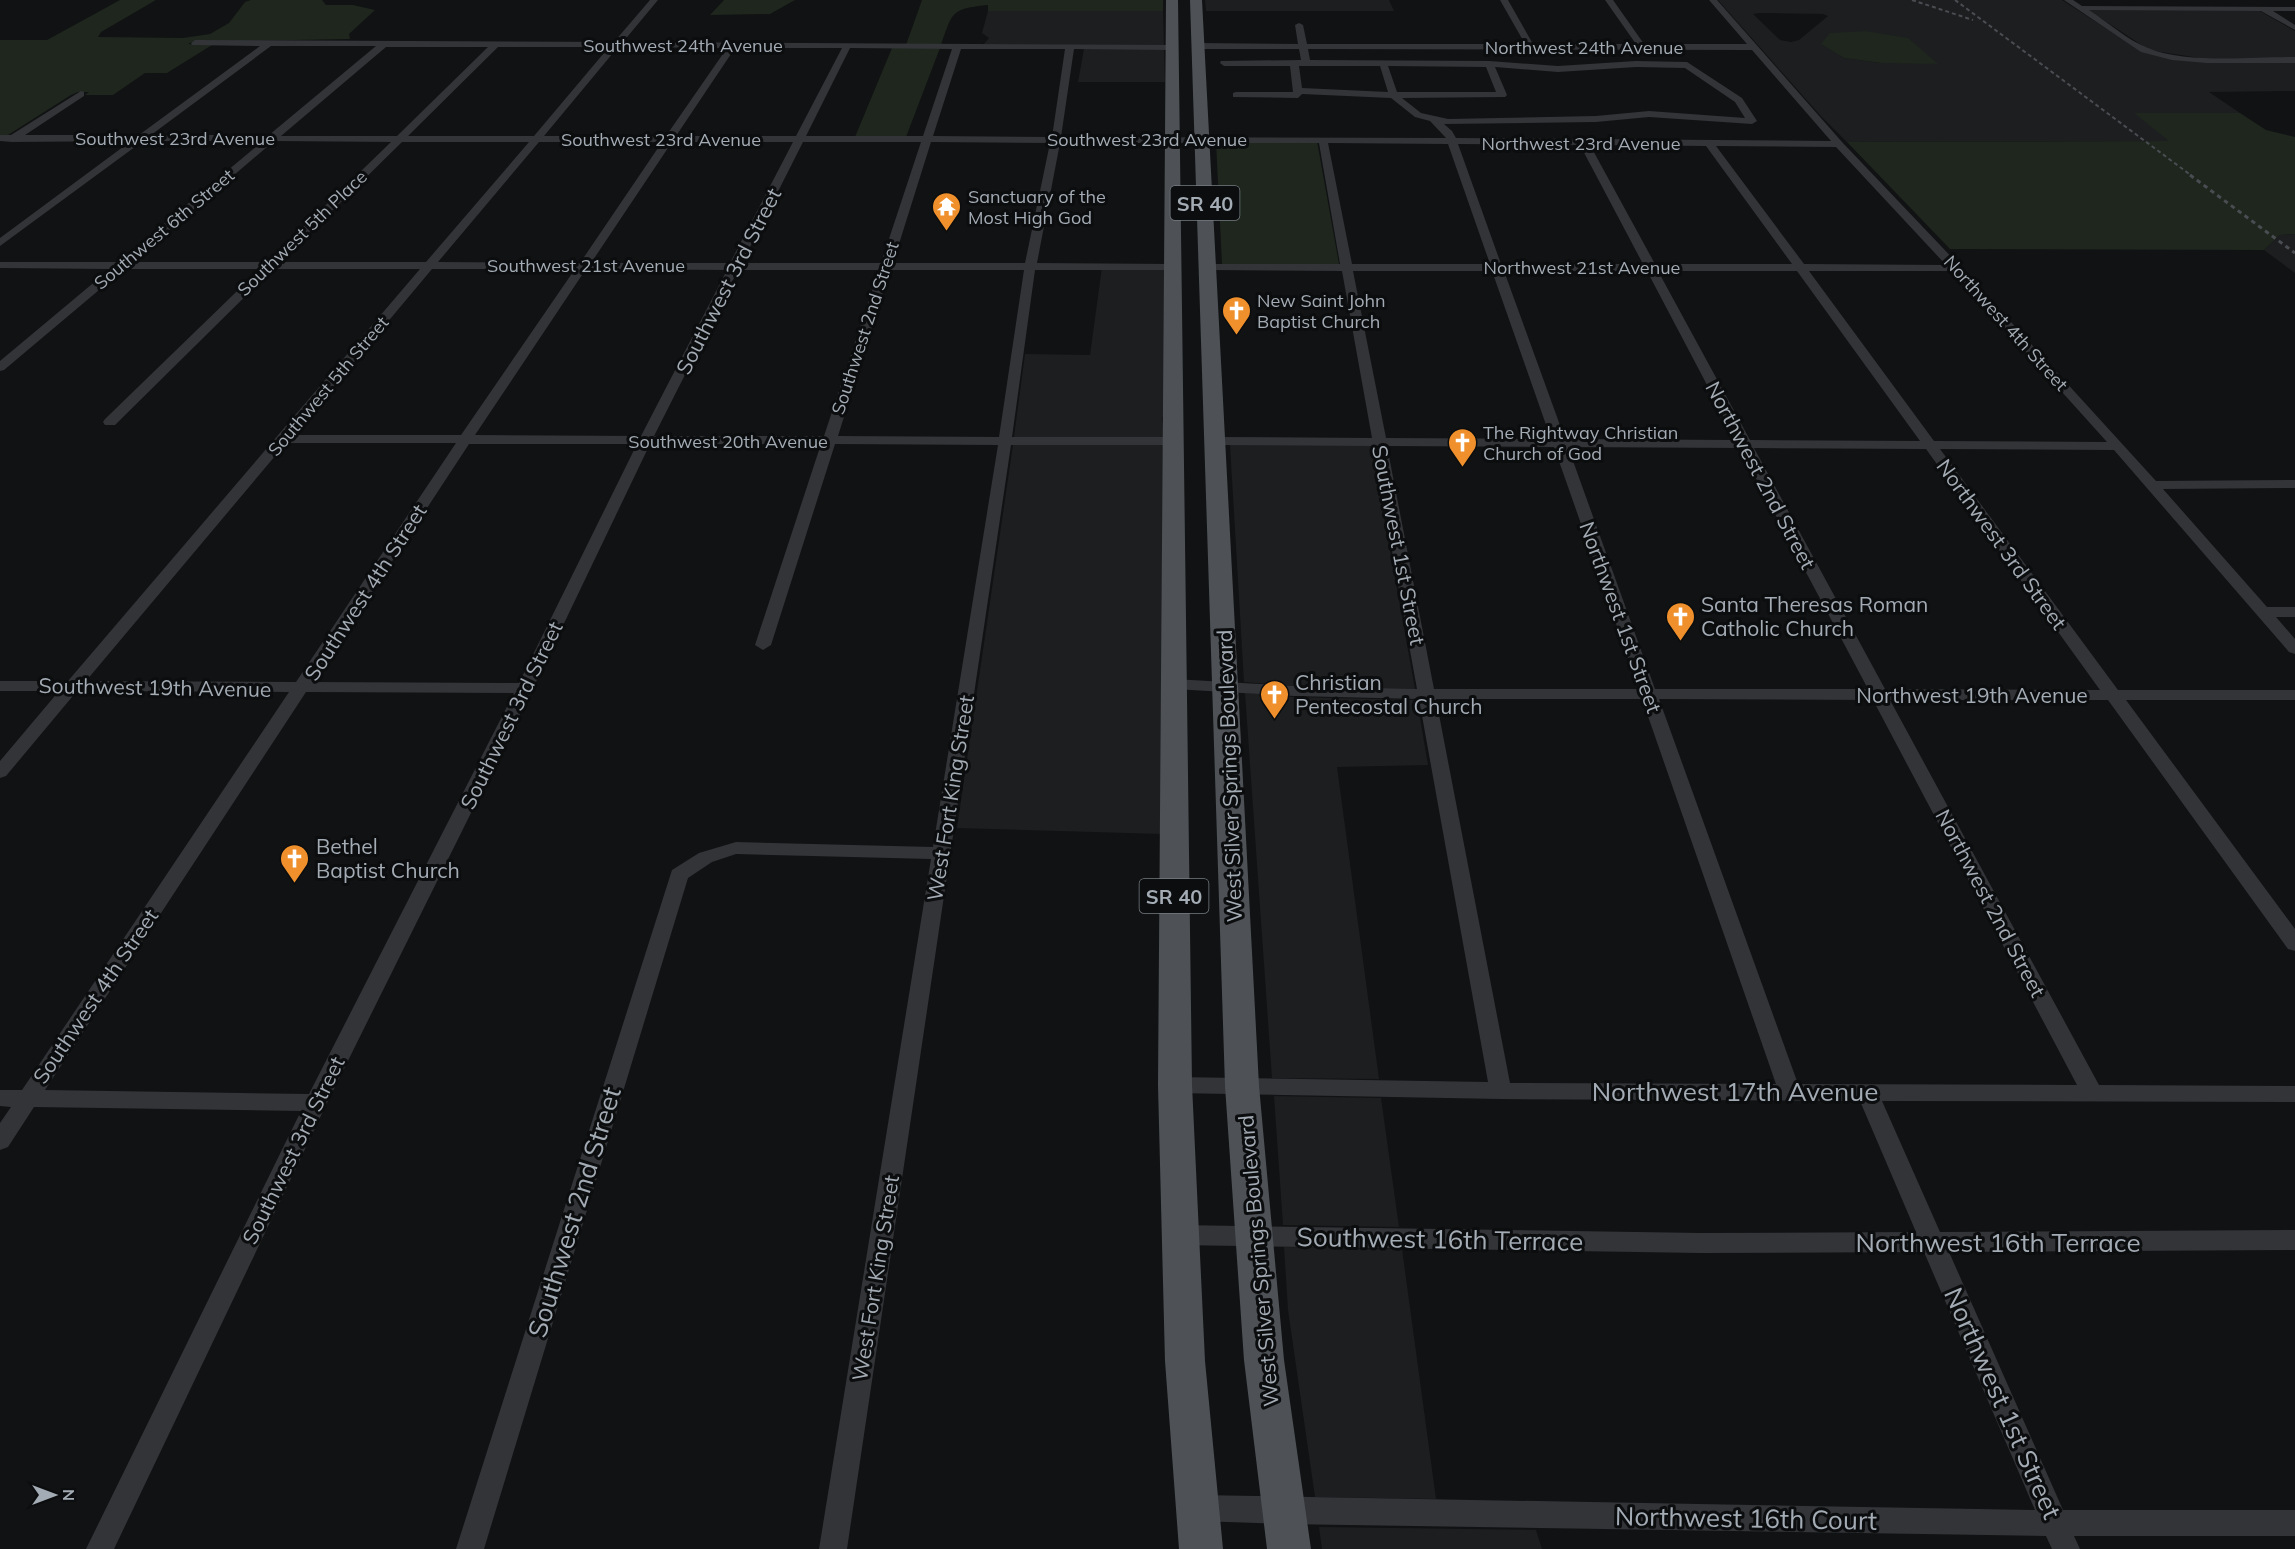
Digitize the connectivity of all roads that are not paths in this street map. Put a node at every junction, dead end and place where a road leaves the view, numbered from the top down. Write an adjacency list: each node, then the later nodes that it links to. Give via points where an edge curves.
1 (654, 0): 19 (street, Southwest 5th Street)
2 (1172, 0): 14 (main road, SR 40)
3 (1196, 0): 28 (main road, West Silver Springs Boulevard / SR 40)
4 (1504, 0): 23 (street)
5 (1609, 0): 26 (street)
6 (1713, 0): 27 (street, Northwest 4th Street)
7 (2067, 0): 9 (street)
8 (2246, 0): 10 (street)
9 (2079, 8): 10 (street); 29 (street, via 2144,50 2172,57)
10 (2261, 9): 11 (street); 13 (street)
11 (2295, 9)
12 (1299, 25): 22 (street)
13 (2295, 28)
14 (1173, 41): 25 (street, Southwest 24th Avenue); 28 (main road); 54 (main road, SR 40)
15 (195, 43): 16 (street, Southwest 24th Avenue)
16 (268, 44): 17 (street, Southwest 24th Avenue); 46 (street)
17 (383, 45): 18 (street, Southwest 24th Avenue); 47 (street, Southwest 6th Street)
18 (495, 45): 19 (street, Southwest 24th Avenue); 48 (street, Southwest 5th Place)
19 (615, 45): 20 (street, Southwest 24th Avenue); 49 (street, Southwest 5th Street)
20 (733, 45): 21 (street, Southwest 24th Avenue); 50 (street, Southwest 4th Street)
21 (847, 46): 24 (street, Southwest 24th Avenue); 51 (street, Southwest 3rd Street)
22 (1304, 46): 23 (street, Northwest 24th Avenue); 28 (street); 32 (street)
23 (1530, 46): 26 (street, Northwest 24th Avenue)
24 (957, 47): 25 (street, Southwest 24th Avenue); 52 (street, Southwest 2nd Street)
25 (1070, 47): 53 (street, West Fort King Street)
26 (1642, 47): 27 (street, Northwest 24th Avenue)
27 (1755, 47): 59 (street, Northwest 4th Street)
28 (1199, 53): 55 (main road, West Silver Springs Boulevard / SR 40)
29 (2295, 60)
30 (1224, 63): 31 (street)
31 (1294, 63): 32 (street); 35 (street)
32 (1306, 63): 33 (street)
33 (1383, 63): 34 (street); 38 (street)
34 (1489, 64): 38 (street, via 1504,99); 42 (street, via 1558,69 1688,65 1739,100 1752,121 1649,114 1596,119 1516,119 1510,110 1476,110 1480,116 1477,121)
35 (1298, 91): 37 (street, via 1298,95); 38 (street)
36 (81, 93): 45 (street)
37 (1236, 95)
38 (1393, 95): 40 (street)
39 (1463, 106): 40 (street, via 1437,101)
40 (1408, 108): 41 (street)
41 (1435, 121): 42 (street); 43 (street)
42 (1464, 123): 43 (street)
43 (1450, 137): 56 (street, Northwest 23rd Avenue); 57 (street, Northwest 23rd Avenue); 74 (street, Northwest 1st Street)
44 (0, 138): 45 (street, Southwest 23rd Avenue)
45 (14, 138): 46 (street, Southwest 23rd Avenue); 60 (street)
46 (141, 138): 47 (street, Southwest 23rd Avenue); 62 (street)
47 (272, 138): 48 (street, Southwest 23rd Avenue); 64 (street, Southwest 6th Street)
48 (399, 138): 49 (street, Southwest 23rd Avenue); 65 (street, Southwest 5th Place)
49 (536, 139): 50 (street, Southwest 23rd Avenue); 66 (street, Southwest 5th Street)
50 (667, 139): 51 (street, Southwest 23rd Avenue); 67 (street, Southwest 4th Street)
51 (800, 139): 52 (street, Southwest 23rd Avenue); 68 (street, Southwest 3rd Street)
52 (928, 139): 53 (street, Southwest 23rd Avenue); 69 (street, Southwest 2nd Street)
53 (1056, 139): 54 (street, Southwest 23rd Avenue); 70 (street, West Fort King Street)
54 (1172, 140): 55 (street, Southwest 23rd Avenue); 61 (main road, SR 40)
55 (1202, 140): 56 (street, Southwest 23rd Avenue); 72 (main road, West Silver Springs Boulevard / SR 40)
56 (1323, 140): 73 (street, Southwest 1st Street)
57 (1584, 143): 58 (street, Northwest 23rd Avenue); 75 (street, Northwest 2nd Street)
58 (1710, 144): 59 (street, Northwest 23rd Avenue); 76 (street, Northwest 3rd Street)
59 (1839, 144): 77 (street, Northwest 4th Street)
60 (0, 147)
61 (1172, 208): 71 (main road, SR 40); 72 (main road, via 1183,213 1184,256 1192,263)
62 (0, 243)
63 (0, 265): 64 (street, Southwest 21st Avenue)
64 (121, 265): 65 (street, Southwest 21st Avenue); 79 (street, Southwest 6th Street)
65 (268, 265): 66 (street, Southwest 21st Avenue); 80 (street, Southwest 5th Place)
66 (430, 265): 67 (street, Southwest 21st Avenue); 82 (street, Southwest 5th Street)
67 (583, 265): 68 (street, Southwest 21st Avenue); 83 (street, Southwest 4th Street)
68 (736, 265): 69 (street, Southwest 21st Avenue); 84 (street, Southwest 3rd Street)
69 (885, 266): 70 (street, Southwest 21st Avenue); 85 (street, Southwest 2nd Street)
70 (1030, 267): 71 (street, Southwest 21st Avenue); 86 (street, West Fort King Street)
71 (1173, 267): 78 (main road, via 1199,280 1200,315); 81 (main road, SR 40)
72 (1208, 267): 73 (street, Northwest 21st Avenue); 78 (main road, West Silver Springs Boulevard / SR 40)
73 (1347, 267): 74 (street, Northwest 21st Avenue); 87 (street, Southwest 1st Street)
74 (1496, 267): 75 (street, Northwest 21st Avenue); 88 (street, Northwest 1st Street)
75 (1650, 267): 76 (street, Northwest 21st Avenue); 89 (street, Northwest 2nd Street)
76 (1800, 267): 77 (street, Northwest 21st Avenue); 90 (street, Northwest 3rd Street)
77 (1956, 268): 91 (street, Northwest 4th Street)
78 (1210, 318): 92 (main road, West Silver Springs Boulevard / SR 40)
79 (0, 367)
80 (110, 422)
81 (1173, 429): 86 (street, Southwest 20th Avenue); 92 (main road, via 1199,450); 99 (main road, SR 40)
82 (284, 439): 83 (street, Southwest 20th Avenue); 101 (street, Southwest 5th Street)
83 (464, 441): 84 (street, Southwest 20th Avenue); 104 (street, Southwest 4th Street)
84 (645, 441): 85 (street, Southwest 20th Avenue); 103 (street, Southwest 3rd Street)
85 (827, 441): 86 (street, Southwest 20th Avenue); 97 (street, Southwest 2nd Street)
86 (1005, 441): 111 (street, West Fort King Street)
87 (1380, 442): 88 (street); 92 (street); 105 (street, Southwest 1st Street)
88 (1559, 443): 89 (street); 106 (street, Northwest 1st Street)
89 (1745, 444): 90 (street); 107 (street, Northwest 2nd Street)
90 (1930, 445): 91 (street); 109 (street, Northwest 3rd Street)
91 (2118, 446): 94 (street, Northwest 4th Street)
92 (1215, 452): 102 (main road, West Silver Springs Boulevard / SR 40)
93 (2295, 484): 94 (street)
94 (2152, 485): 95 (street, Northwest 4th Street)
95 (2263, 612): 96 (street); 98 (street, Northwest 4th Street)
96 (2295, 612)
97 (763, 645)
98 (2295, 649)
99 (1174, 684): 102 (street); 113 (main road, SR 40)
100 (0, 686): 101 (street, Southwest 19th Avenue)
101 (72, 686): 104 (street, Southwest 19th Avenue); 110 (street, Southwest 5th Street)
102 (1225, 686): 105 (street, via 1294,692); 114 (main road, West Silver Springs Boulevard / SR 40)
103 (525, 688): 104 (street, Southwest 19th Avenue); 122 (street, Southwest 3rd Street)
104 (301, 689): 121 (street, Southwest 4th Street)
105 (1427, 694): 106 (street); 115 (street, Southwest 1st Street)
106 (1649, 694): 107 (street, Northwest 19th Avenue); 116 (street, Northwest 1st Street)
107 (1879, 695): 109 (street, Northwest 19th Avenue); 118 (street, Northwest 2nd Street)
108 (2295, 695): 109 (street, Northwest 19th Avenue)
109 (2114, 696): 112 (street, Northwest 3rd Street)
110 (0, 772)
111 (941, 853): 134 (street, Southwest 2nd Street, via 736,848 710,854 679,875); 135 (street, West Fort King Street)
112 (2295, 944)
113 (1175, 1084): 114 (street, Northwest 17th Avenue); 124 (main road, SR 40)
114 (1242, 1086): 115 (street, Northwest 17th Avenue); 125 (main road, West Silver Springs Boulevard / SR 40)
115 (1501, 1091): 116 (street, Northwest 17th Avenue)
116 (1791, 1091): 117 (street, Northwest 17th Avenue)
117 (1867, 1092): 118 (street, Northwest 17th Avenue); 128 (street, Northwest 1st Street)
118 (2091, 1092): 119 (street, Northwest 17th Avenue)
119 (2295, 1094)
120 (0, 1098): 121 (street)
121 (27, 1098): 122 (street); 123 (street, Southwest 4th Street)
122 (315, 1103): 133 (street, Southwest 3rd Street)
123 (0, 1141)
124 (1179, 1235): 125 (street, Southwest 16th Terrace); 129 (main road, SR 40)
125 (1252, 1236): 127 (street, Southwest 16th Terrace); 130 (main road, West Silver Springs Boulevard / SR 40)
126 (2295, 1240): 128 (street, Northwest 16th Terrace)
127 (1701, 1243): 128 (street, Northwest 16th Terrace)
128 (1933, 1243): 131 (street, Northwest 1st Street)
129 (1198, 1508): 130 (street, Northwest 16th Court); 136 (main road, SR 40)
130 (1284, 1511): 131 (street, Northwest 16th Court); 137 (main road, West Silver Springs Boulevard / SR 40)
131 (2055, 1523): 132 (street, Northwest 16th Court); 138 (street, Northwest 1st Street)
132 (2295, 1523)
133 (100, 1549)
134 (470, 1549)
135 (833, 1549)
136 (1201, 1549)
137 (1289, 1549)
138 (2066, 1549)

